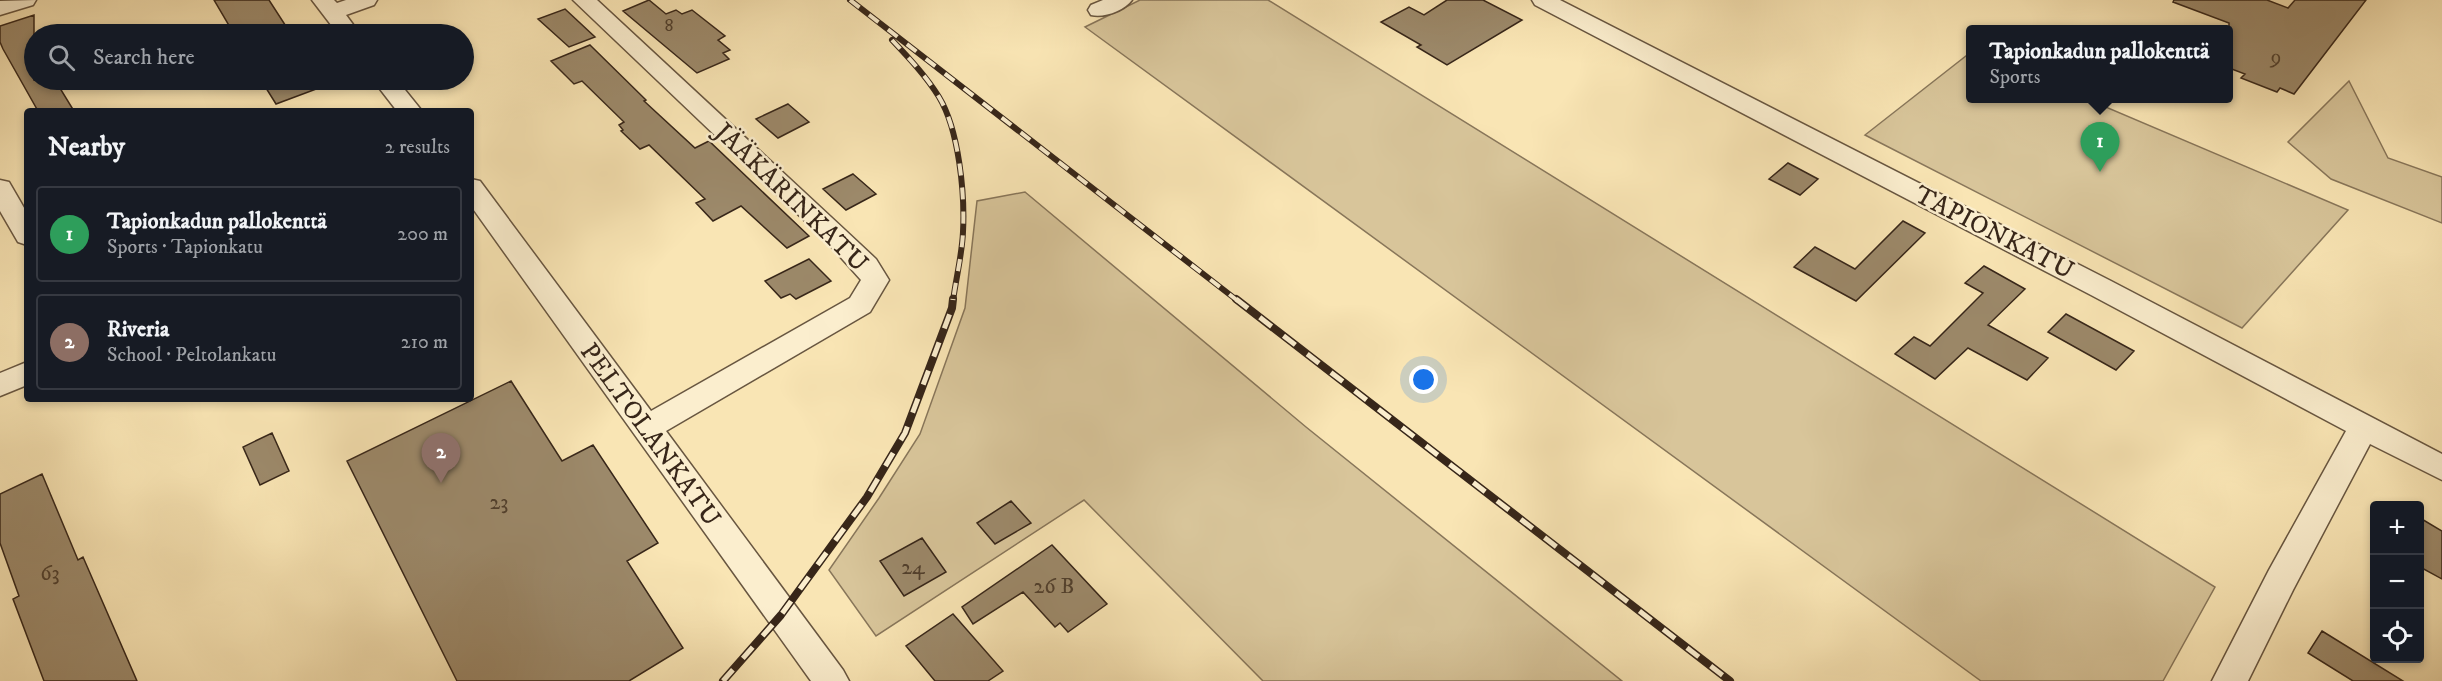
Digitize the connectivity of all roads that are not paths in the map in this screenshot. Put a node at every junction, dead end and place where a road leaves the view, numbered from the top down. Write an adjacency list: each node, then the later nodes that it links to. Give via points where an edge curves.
1 (25, 0): 7 (street)
2 (366, 0): 6 (street)
3 (584, 0): 18 (street, JÄÄKÄRINKATU, via 836,236 866,266 874,280 860,305)
4 (1120, 0): 8 (street)
5 (1543, 0): 17 (street, TAPIONKATU)
6 (327, 6): 9 (street)
7 (0, 8)
8 (1099, 10)
9 (342, 24)
10 (393, 90): 11 (street)
11 (408, 108)
12 (0, 188): 14 (street)
13 (474, 191): 18 (street, PELTOLANKATU)
14 (24, 231)
15 (24, 374): 16 (street)
16 (0, 385)
17 (2364, 427): 19 (street, TAPIONKATU); 21 (street)
18 (645, 429): 20 (street, PELTOLANKATU)
19 (2442, 468)
20 (831, 681)
21 (2230, 681)

